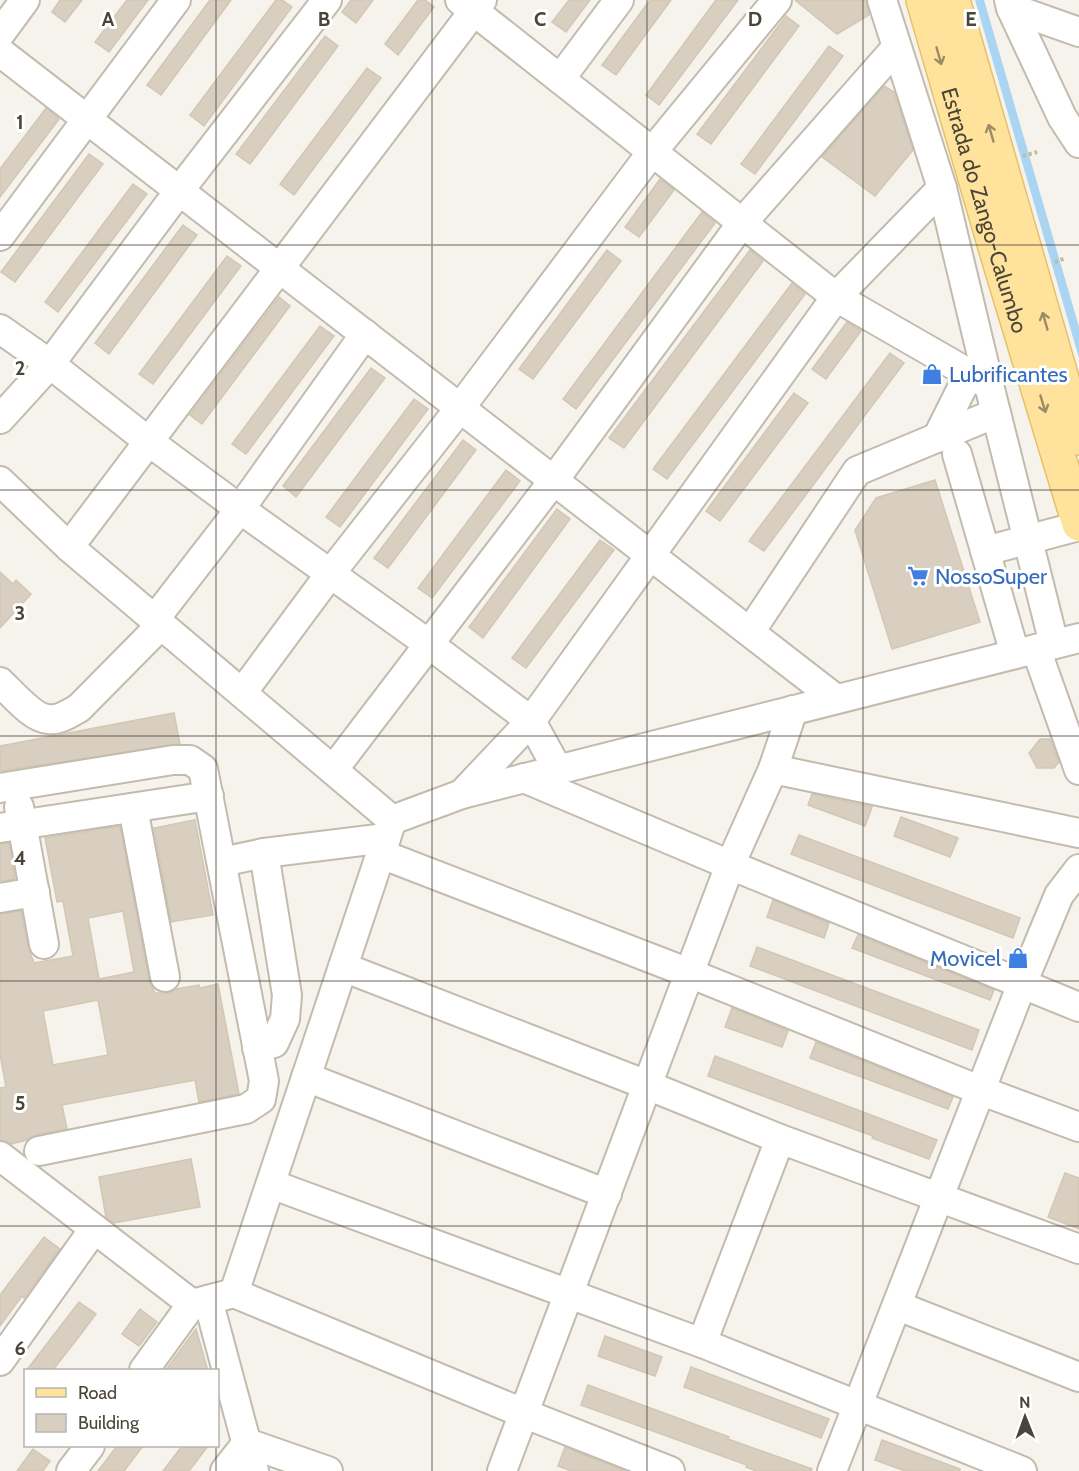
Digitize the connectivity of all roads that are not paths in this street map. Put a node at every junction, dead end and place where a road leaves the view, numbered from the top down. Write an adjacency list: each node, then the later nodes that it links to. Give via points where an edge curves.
1 (25, 0): 12 (street)
2 (176, 0): 16 (street)
3 (327, 0): 20 (street)
4 (619, 0): 15 (street)
5 (777, 0): 18 (street)
6 (882, 0): 13 (street)
7 (923, 0): 38 (main road, Estrada do Zango-Calumbo, one-way to 38)
8 (953, 0): 32 (main road, Estrada do Zango-Calumbo, one-way to 8)
9 (472, 4): 15 (street); 23 (street)
10 (1010, 4): 11 (street); 17 (street, via 1062,117)
11 (1079, 32)
12 (0, 34)
13 (896, 48): 19 (street); 21 (street)
14 (0, 52): 16 (street)
15 (560, 79): 18 (street)
16 (86, 119): 20 (street); 22 (street)
17 (1079, 143)
18 (652, 152): 21 (street); 29 (street)
19 (942, 188): 24 (street); 28 (street)
20 (179, 191): 23 (street); 27 (street)
21 (742, 223): 24 (street); 35 (street)
22 (0, 236)
23 (278, 267): 26 (street); 33 (street)
24 (836, 297): 28 (street); 42 (street)
25 (0, 328): 27 (street)
26 (365, 334): 29 (street); 37 (street)
27 (50, 364): 31 (street); 33 (street)
28 (979, 379): 30 (street); 34 (street)
29 (460, 408): 35 (street); 43 (street)
30 (996, 413): 34 (street); 39 (street)
31 (0, 419)
32 (1079, 438)
33 (148, 441): 37 (street); 40 (street)
34 (947, 446): 41 (street); 45 (street, via 857,471)
35 (554, 480): 42 (street); 46 (street)
36 (0, 481): 40 (street)
37 (240, 509): 43 (street); 44 (street)
38 (1079, 525): 39 (street)
39 (1028, 540): 41 (street); 47 (street)
40 (69, 547): 44 (street)
41 (985, 551): 47 (street)
42 (650, 554): 45 (street); 52 (street)
43 (330, 574): 46 (street); 49 (street)
44 (158, 622): 48 (street, via 90,698 65,716 49,720 35,715); 49 (street)
45 (750, 632): 50 (street)
46 (430, 645): 52 (street); 54 (street)
47 (1046, 646): 50 (street); 56 (street)
48 (0, 682)
49 (242, 693): 54 (street)
50 (836, 699): 51 (street)
51 (793, 710): 53 (street); 55 (street)
52 (531, 721): 55 (street); 59 (street)
53 (774, 769): 63 (street); 67 (street)
54 (333, 770): 64 (street)
55 (558, 770): 57 (street)
56 (1079, 770)
57 (524, 778): 59 (street); 67 (street)
58 (8, 787): 60 (street, via 190,760 203,769); 62 (street)
59 (462, 794): 64 (street)
60 (209, 796): 61 (street); 66 (street)
61 (132, 808): 62 (street); 74 (street)
62 (11, 826): 69 (street)
63 (1079, 833)
64 (386, 837): 65 (street); 72 (street); 73 (street)
65 (264, 853): 66 (street); 77 (street, via 286,995 285,1019 274,1044)
66 (222, 862): 77 (street)
67 (730, 865): 73 (street); 75 (street)
68 (1079, 869): 75 (street, via 1059,895)
69 (35, 892): 70 (street); 71 (street)
70 (0, 898)
71 (44, 944)
72 (343, 967): 78 (street); 79 (street)
73 (689, 973): 79 (street); 80 (street)
74 (165, 977)
75 (1022, 984): 76 (street); 80 (street)
76 (1079, 1006)
77 (257, 1048): 83 (street, via 264,1081 261,1099 246,1109)
78 (306, 1077): 85 (street); 86 (street)
79 (647, 1085): 82 (street); 86 (street)
80 (982, 1091): 81 (street); 87 (street)
81 (1079, 1127)
82 (780, 1139): 87 (street); 93 (street)
83 (39, 1151)
84 (0, 1156): 88 (street)
85 (271, 1184): 90 (street); 91 (street)
86 (606, 1194): 90 (street)
87 (940, 1197): 89 (street); 92 (street)
88 (94, 1229): 91 (street); 94 (street)
89 (1079, 1249)
90 (568, 1295): 93 (street); 98 (street)
91 (211, 1299): 95 (street); 98 (street); 99 (street)
92 (898, 1306): 96 (street); 97 (street)
93 (702, 1343): 97 (street)
94 (0, 1360)
95 (146, 1369)
96 (1079, 1377)
97 (858, 1407): 107 (street); 108 (street)
98 (523, 1413): 105 (street); 106 (street)
99 (247, 1443): 102 (street); 103 (street); 104 (street)
100 (89, 1447): 101 (street)
101 (71, 1471)
102 (225, 1471)
103 (254, 1471)
104 (328, 1471)
105 (502, 1471)
106 (670, 1471)
107 (832, 1471)
108 (1022, 1471)

